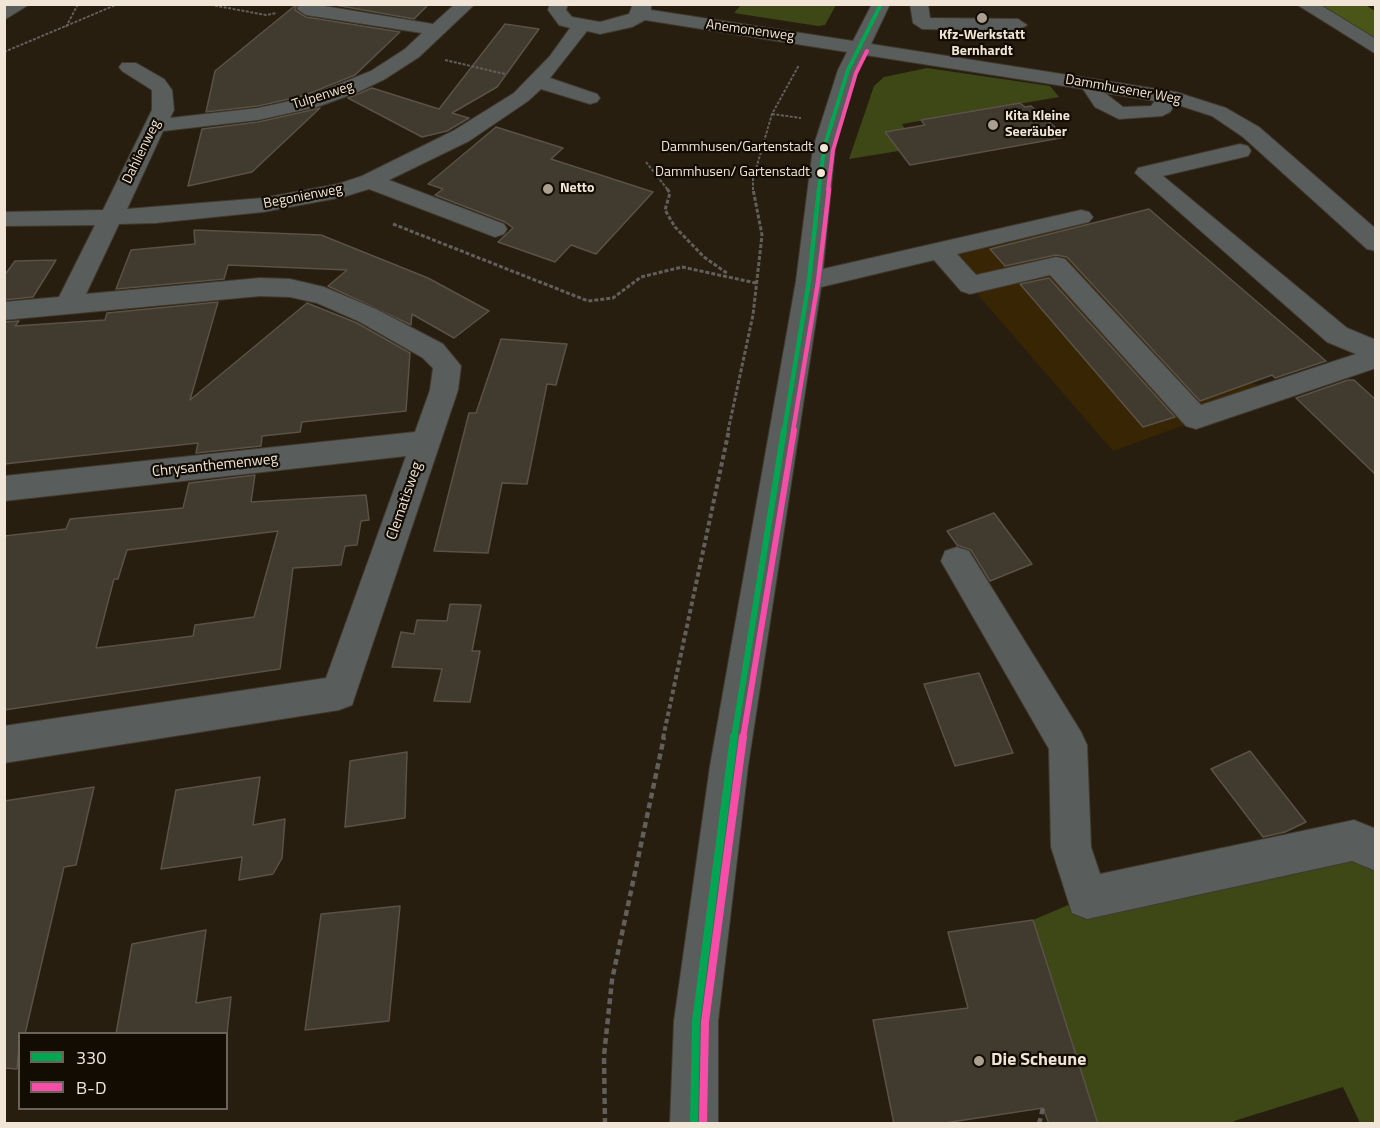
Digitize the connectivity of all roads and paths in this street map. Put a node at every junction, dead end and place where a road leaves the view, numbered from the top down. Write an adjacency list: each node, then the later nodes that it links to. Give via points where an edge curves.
1 (21, 4): 14 (street)
2 (78, 4): 17 (path)
3 (118, 4): 17 (path)
4 (206, 4): 11 (path)
5 (246, 4): 11 (path)
6 (466, 4): 18 (street, Tulpenweg)
7 (559, 4): 15 (street, via 560,17)
8 (881, 4): 20 (street)
9 (919, 4): 16 (street, via 921,23)
10 (1314, 6): 21 (street)
11 (239, 9): 12 (path, via 266,15)
12 (306, 9): 18 (street)
13 (641, 9): 15 (street, via 625,23); 19 (street, Anemonenweg)
14 (4, 15)
15 (581, 26): 25 (street, Begonienweg)
16 (1018, 26)
17 (65, 27): 22 (path)
18 (436, 30): 23 (street, Tulpenweg)
19 (815, 41): 20 (street, Anemonenweg); 40 (path, via 772,114 756,165 753,189 762,235)
20 (859, 47): 36 (street, Dammhusener Weg, via 1168,97 1219,112 1251,132); 39 (street, via 824,148)
21 (1376, 48)
22 (4, 52)
23 (412, 53): 25 (path); 27 (street, Tulpenweg, via 378,75 310,103 258,114)
24 (129, 67): 27 (street, Dahlienweg, via 151,78 162,90 162,110)
25 (538, 81): 26 (street); 30 (street, Begonienweg, via 479,125)
26 (590, 99)
27 (154, 126): 32 (street, Dahlienweg)
28 (1240, 151): 43 (street, via 1146,173 1337,335)
29 (646, 162): 38 (path, via 670,193 665,210 675,227 704,257)
30 (370, 181): 32 (street, Begonienweg, via 324,195 273,204); 35 (street)
31 (1081, 217): 37 (street)
32 (111, 218): 33 (street, Begonienweg); 41 (street)
33 (4, 219)
34 (389, 222): 38 (path, via 588,301 613,298 641,277 667,268 693,268)
35 (495, 230)
36 (1376, 243)
37 (940, 251): 39 (street); 44 (street, via 970,285 1056,266 1196,418)
38 (731, 276): 40 (path)
39 (809, 281): 52 (street, via 729,765 696,1021)
40 (756, 283): 51 (path, via 745,356 612,980 604,1056)
41 (68, 306): 42 (street, Clematisweg); 45 (street, Clematisweg, via 260,286 324,296 433,351 447,366 444,390)
42 (4, 311)
43 (1376, 351)
44 (1376, 357)
45 (425, 442): 46 (street, Chrysanthemenweg); 48 (street, Clematisweg, via 339,693)
46 (4, 489)
47 (957, 561): 49 (street, via 1068,745 1071,847 1087,897 1354,840)
48 (4, 745)
49 (1376, 851)
50 (1043, 1108): 53 (path)
51 (605, 1124)
52 (694, 1124)
53 (1039, 1124)

